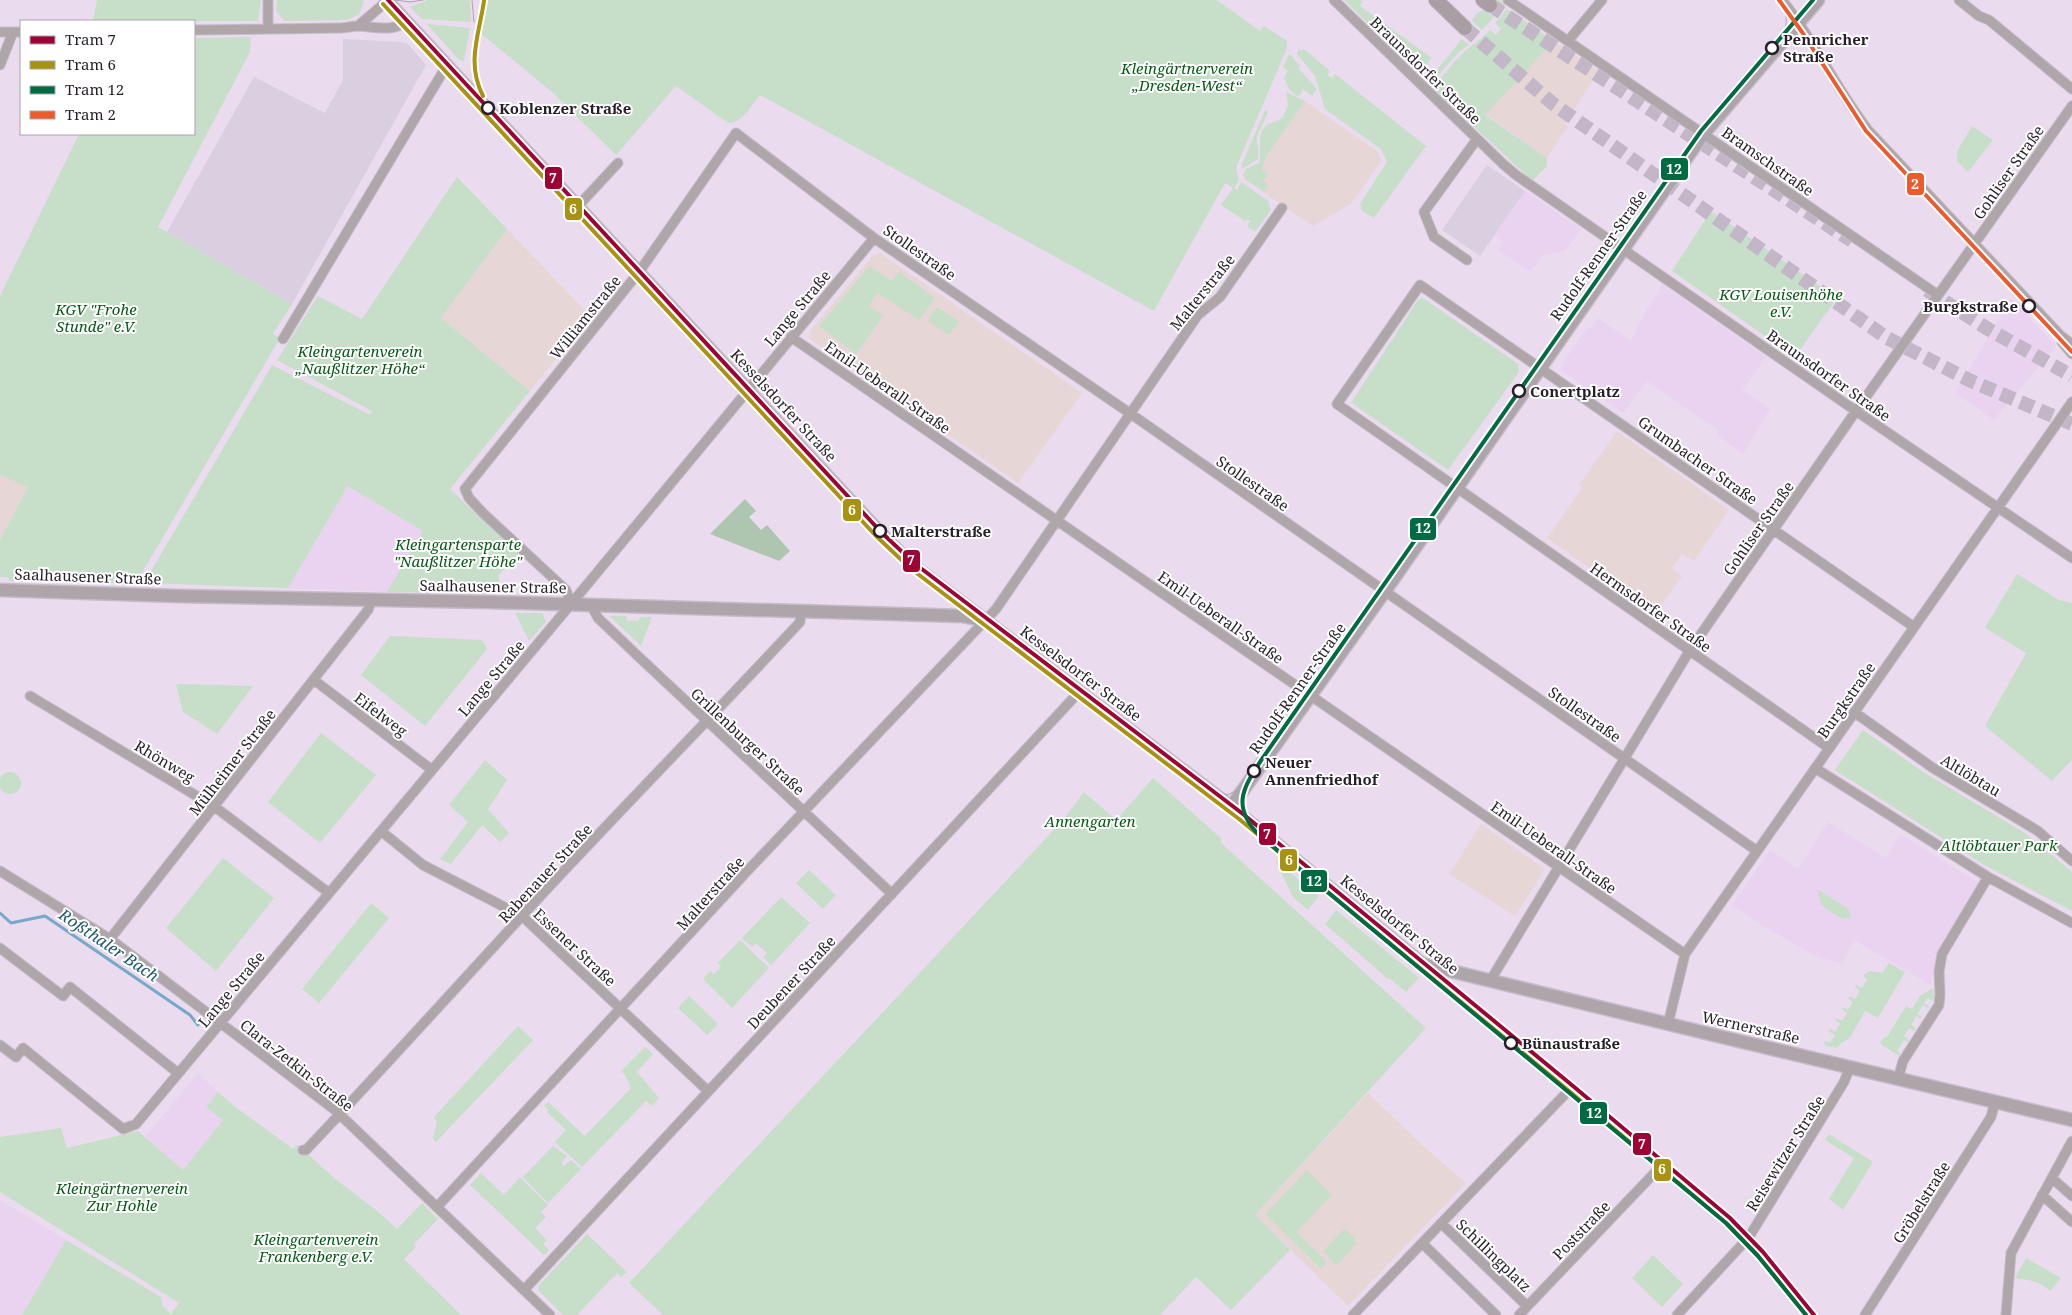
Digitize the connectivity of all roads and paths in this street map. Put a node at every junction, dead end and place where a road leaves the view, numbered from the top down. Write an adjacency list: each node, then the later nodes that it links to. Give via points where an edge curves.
1 (268, 0): 14 (street)
2 (1334, 0): 25 (street, Braunsdorfer Straße)
3 (1436, 0): 13 (main road)
4 (1508, 0): 18 (street, Bramschstraße)
5 (1602, 0): 18 (street)
6 (1782, 0): 11 (street)
7 (1818, 0): 11 (street, Rudolf-Renner-Straße)
8 (1960, 0): 21 (street)
9 (386, 1): 10 (street, Kesselsdorfer Straße); 12 (street)
10 (406, 22): 12 (street, via 383,28); 20 (street, Kesselsdorfer Straße)
11 (1799, 22): 24 (street, Rudolf-Renner-Straße); 30 (street, via 1840,92 1868,130)
12 (358, 26): 14 (street)
13 (1465, 28)
14 (268, 29): 15 (street)
15 (195, 30)
16 (0, 32): 17 (street)
17 (17, 32): 19 (street)
18 (1568, 41): 24 (street, Bramschstraße)
19 (0, 65)
20 (447, 65): 27 (street, Kesselsdorfer Straße); 37 (street)
21 (2072, 89)
22 (2072, 106): 30 (street, Gohliser Straße)
23 (736, 133): 29 (street, Stollestraße); 33 (street, Williamstraße)
24 (1704, 134): 31 (street, Rudolf-Renner-Straße); 34 (street, Bramschstraße)
25 (1476, 139): 31 (street, Braunsdorfer Straße, via 1516,175); 32 (street, Braunsdorfer Straße, via 1424,212 1434,237)
26 (618, 164): 27 (street)
27 (578, 206): 33 (street, Kesselsdorfer Straße)
28 (1282, 208): 44 (street, Malterstraße, via 1220,297 1198,315)
29 (874, 238): 36 (street, Lange Straße); 44 (street, Stollestraße)
30 (1975, 244): 34 (street, Gohliser Straße); 35 (street)
31 (1622, 248): 40 (street, Rudolf-Renner-Straße); 43 (street, Braunsdorfer Straße)
32 (1467, 260)
33 (639, 272): 41 (street, Kesselsdorfer Straße); 53 (street, Williamstraße, via 465,489 468,498 566,590)
34 (1938, 295): 43 (street, Gohliser Straße)
35 (2062, 336): 38 (street); 39 (street, via 2062,342)
36 (791, 337): 41 (street, Lange Straße); 47 (street, Emil-Ueberall-Straße)
37 (283, 339)
38 (2072, 344)
39 (2072, 354)
40 (1540, 368): 45 (street); 45 (street, via 1420,285 1341,397 1337,404); 48 (street, Grumbacher Straße)
41 (748, 390): 53 (street, Lange Straße); 56 (street, Kesselsdorfer Straße, via 912,565)
42 (2072, 402): 46 (street, Burgkstraße)
43 (1856, 411): 46 (street, Braunsdorfer Straße); 48 (street, Gohliser Straße)
44 (1130, 414): 47 (street, Malterstraße); 51 (street, Stollestraße)
45 (1456, 488): 51 (street, Rudolf-Renner-Straße); 58 (street, Hermsdorfer Straße)
46 (1998, 508): 49 (street, Braunsdorfer Straße); 57 (street, Burgkstraße)
47 (1057, 520): 56 (street, Malterstraße); 62 (street, Emil-Ueberall-Straße)
48 (1774, 529): 57 (street, Grumbacher Straße); 58 (street, Gohliser Straße)
49 (2072, 558)
50 (0, 590): 52 (street, Saalhausener Straße)
51 (1385, 591): 62 (street, Rudolf-Renner-Straße); 66 (street, Stollestraße)
52 (372, 600): 53 (street, Saalhausener Straße); 59 (street, Mülheimer Straße, via 368,610)
53 (571, 604): 54 (street, Saalhausener Straße); 68 (street, Lange Straße)
54 (591, 604): 55 (street, Saalhausener Straße); 64 (street, Grillenburger Straße, via 598,618)
55 (801, 611): 56 (street, Saalhausener Straße, via 962,616); 64 (street, Rabenauer Straße, via 800,622)
56 (985, 621): 60 (street, Kesselsdorfer Straße); 71 (street, Malterstraße)
57 (1914, 627): 63 (street, Burgkstraße)
58 (1690, 650): 65 (street, Hermsdorfer Straße); 66 (street, Gohliser Straße)
59 (314, 680): 68 (street, Eifelweg); 69 (street, Mülheimer Straße)
60 (1079, 692): 70 (street, Kesselsdorfer Straße); 79 (street, Deubener Straße)
61 (30, 696): 69 (street, Rhönweg)
62 (1311, 696): 70 (street, Rudolf-Renner-Straße); 75 (street, Emil-Ueberall-Straße)
63 (1854, 712): 65 (street, Burgkstraße); 74 (street, Altlöbtau, via 1933,768 2038,831)
64 (708, 721): 71 (street, Grillenburger Straße); 80 (street, Rabenauer Straße)
65 (1829, 748): 67 (street, Burgkstraße)
66 (1624, 758): 73 (street, Stollestraße); 75 (street, Gohliser Straße)
67 (1815, 768): 73 (street, Burgkstraße); 77 (street)
68 (432, 770): 72 (street, Lange Straße)
69 (215, 807): 78 (street, Rhönweg); 82 (street, Mülheimer Straße)
70 (1231, 807): 85 (street, Kesselsdorfer Straße)
71 (804, 812): 79 (street, Grillenburger Straße); 87 (street, Malterstraße)
72 (381, 831): 78 (street, Lange Straße); 80 (street, Essener Straße, via 423,865)
73 (1757, 851): 84 (street, Burgkstraße)
74 (2072, 861)
75 (1558, 866): 84 (street, Emil-Ueberall-Straße); 86 (street, Gohliser Straße)
76 (0, 871): 82 (street, Clara-Zetkin-Straße)
77 (1988, 878): 81 (street); 93 (street, via 1942,954 1938,1004 1903,1061)
78 (329, 893): 88 (street, Lange Straße)
79 (892, 894): 95 (street, Deubener Straße)
80 (522, 916): 87 (street, Essener Straße); 97 (street, Rabenauer Straße)
81 (2072, 922)
82 (110, 939): 88 (street, Clara-Zetkin-Straße)
83 (0, 948): 92 (street, via 63,996 70,987)
84 (1685, 954): 89 (street, Burgkstraße)
85 (1422, 964): 86 (street, Wernerstraße); 94 (street, Kesselsdorfer Straße)
86 (1490, 981): 89 (street, Wernerstraße)
87 (621, 1010): 95 (street, Essener Straße); 105 (street, Malterstraße)
88 (221, 1022): 92 (street, Lange Straße); 97 (street, Clara-Zetkin-Straße)
89 (1668, 1024): 91 (street, Wernerstraße)
90 (0, 1045): 92 (street, Lange Straße, via 16,1056 22,1048 123,1129 136,1124)
91 (1850, 1067): 93 (street, Wernerstraße); 108 (street, Reisewitzer Straße)
92 (178, 1073)
93 (1898, 1079): 96 (street, Wernerstraße)
94 (1572, 1087): 101 (street, Kesselsdorfer Straße); 107 (street)
95 (708, 1091): 110 (street, Deubener Straße)
96 (1995, 1102): 98 (street, Wernerstraße); 118 (street, Gröbelstraße, via 1991,1116)
97 (340, 1114): 100 (street, Rabenauer Straße); 105 (street, Clara-Zetkin-Straße)
98 (2072, 1120)
99 (2072, 1141): 102 (street)
100 (303, 1150)
101 (1663, 1164): 108 (street, Kesselsdorfer Straße); 111 (street, Poststraße)
102 (2052, 1178): 103 (street); 104 (street)
103 (2042, 1195): 106 (street); 119 (street, via 2011,1253)
104 (2072, 1196)
105 (437, 1207): 110 (street, Clara-Zetkin-Straße)
106 (2072, 1222)
107 (1441, 1223): 109 (street); 111 (street, Schillingplatz)
108 (1748, 1239): 116 (street, Reisewitzer Straße); 117 (street, Kesselsdorfer Straße)
109 (1422, 1243): 113 (street); 114 (street)
110 (524, 1290): 112 (street, Clara-Zetkin-Straße)
111 (1527, 1306): 115 (street, Poststraße)
112 (550, 1315)
113 (1352, 1315)
114 (1496, 1315)
115 (1519, 1315)
116 (1677, 1315)
117 (1811, 1315)
118 (1865, 1315)
119 (2006, 1315)

